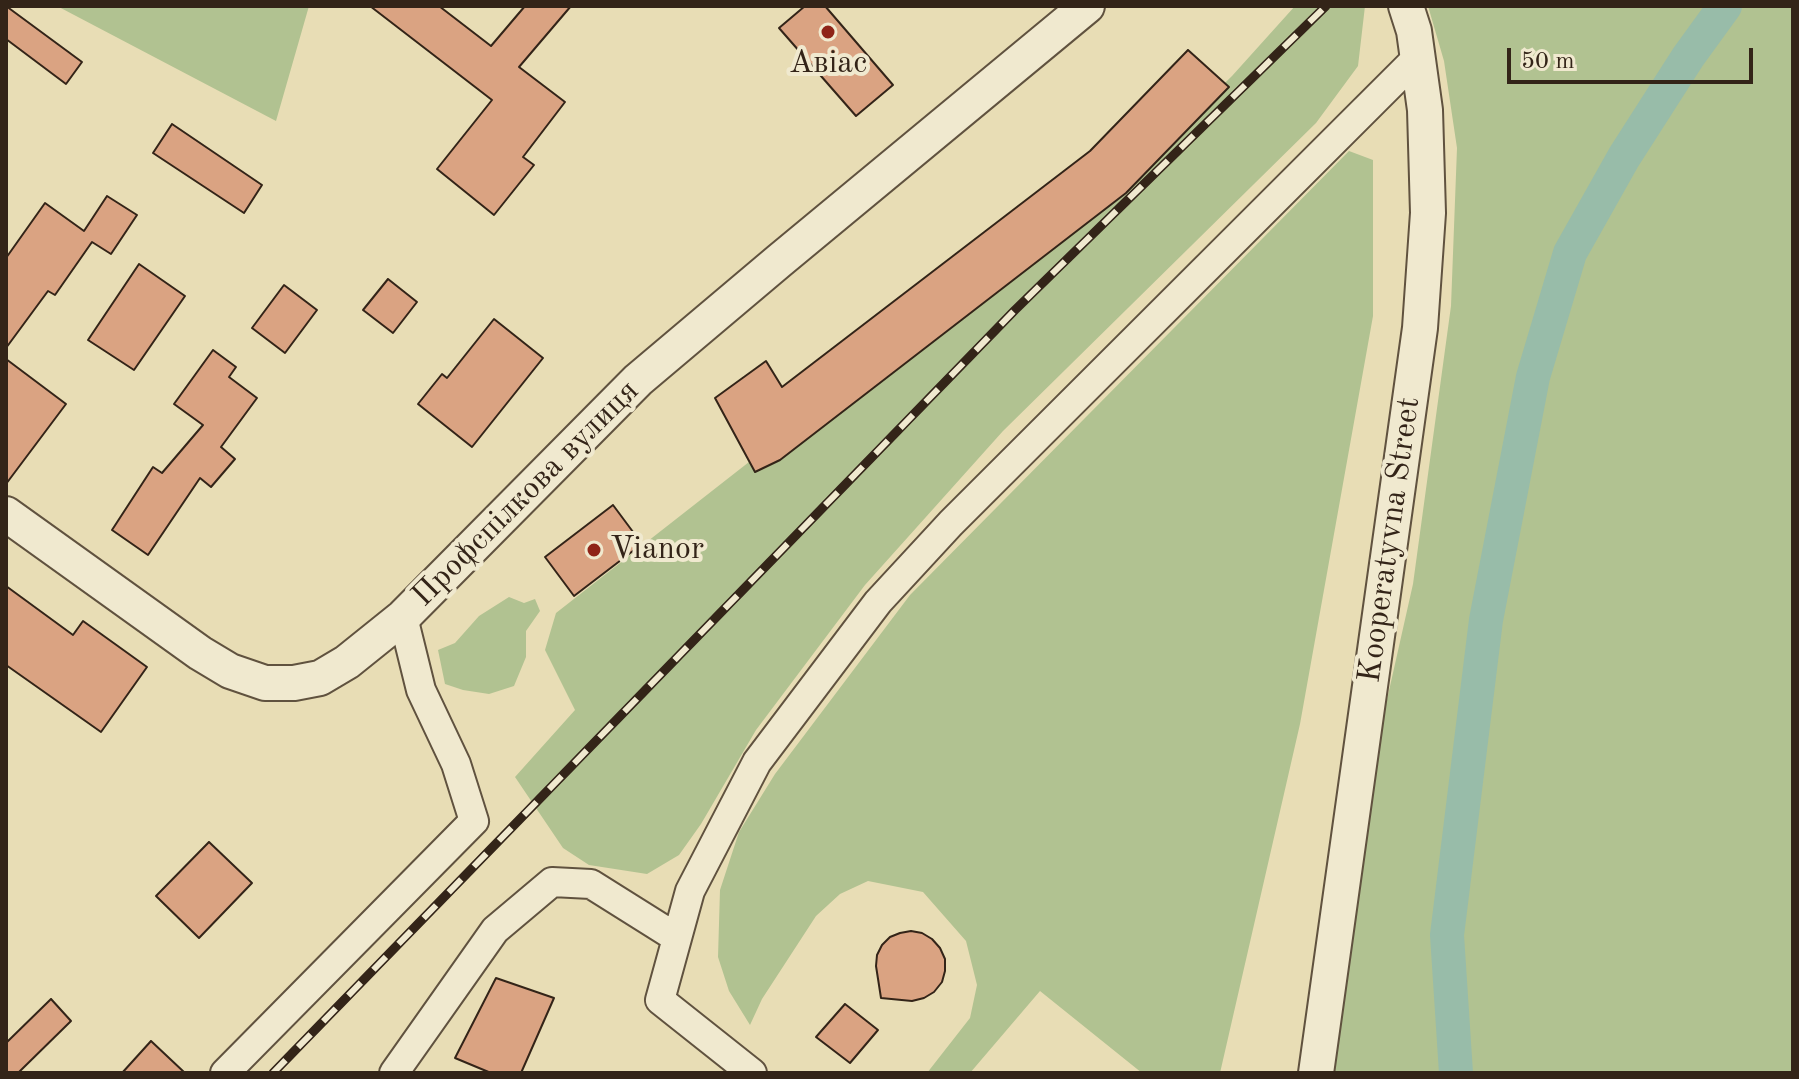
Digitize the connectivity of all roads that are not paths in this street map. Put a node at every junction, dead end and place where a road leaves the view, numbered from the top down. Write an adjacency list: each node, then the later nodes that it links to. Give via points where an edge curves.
1 (1087, 6): 5 (street, Профспілкова вулиця, via 638,380)
2 (1406, 6): 3 (street, Kooperatyvna Street)
3 (1417, 58): 6 (street, via 878,602 757,762 690,891); 10 (street, Kooperatyvna Street, via 1425,110 1428,213 1420,328)
4 (6, 514): 5 (street, via 200,653 265,683 320,678)
5 (403, 617): 7 (street, Профспілкова вулиця, via 421,690 456,764 474,821)
6 (677, 938): 8 (street, via 591,884 552,882 495,930); 9 (street, via 660,1000)
7 (225, 1073)
8 (394, 1073)
9 (752, 1073)
10 (1316, 1073)

